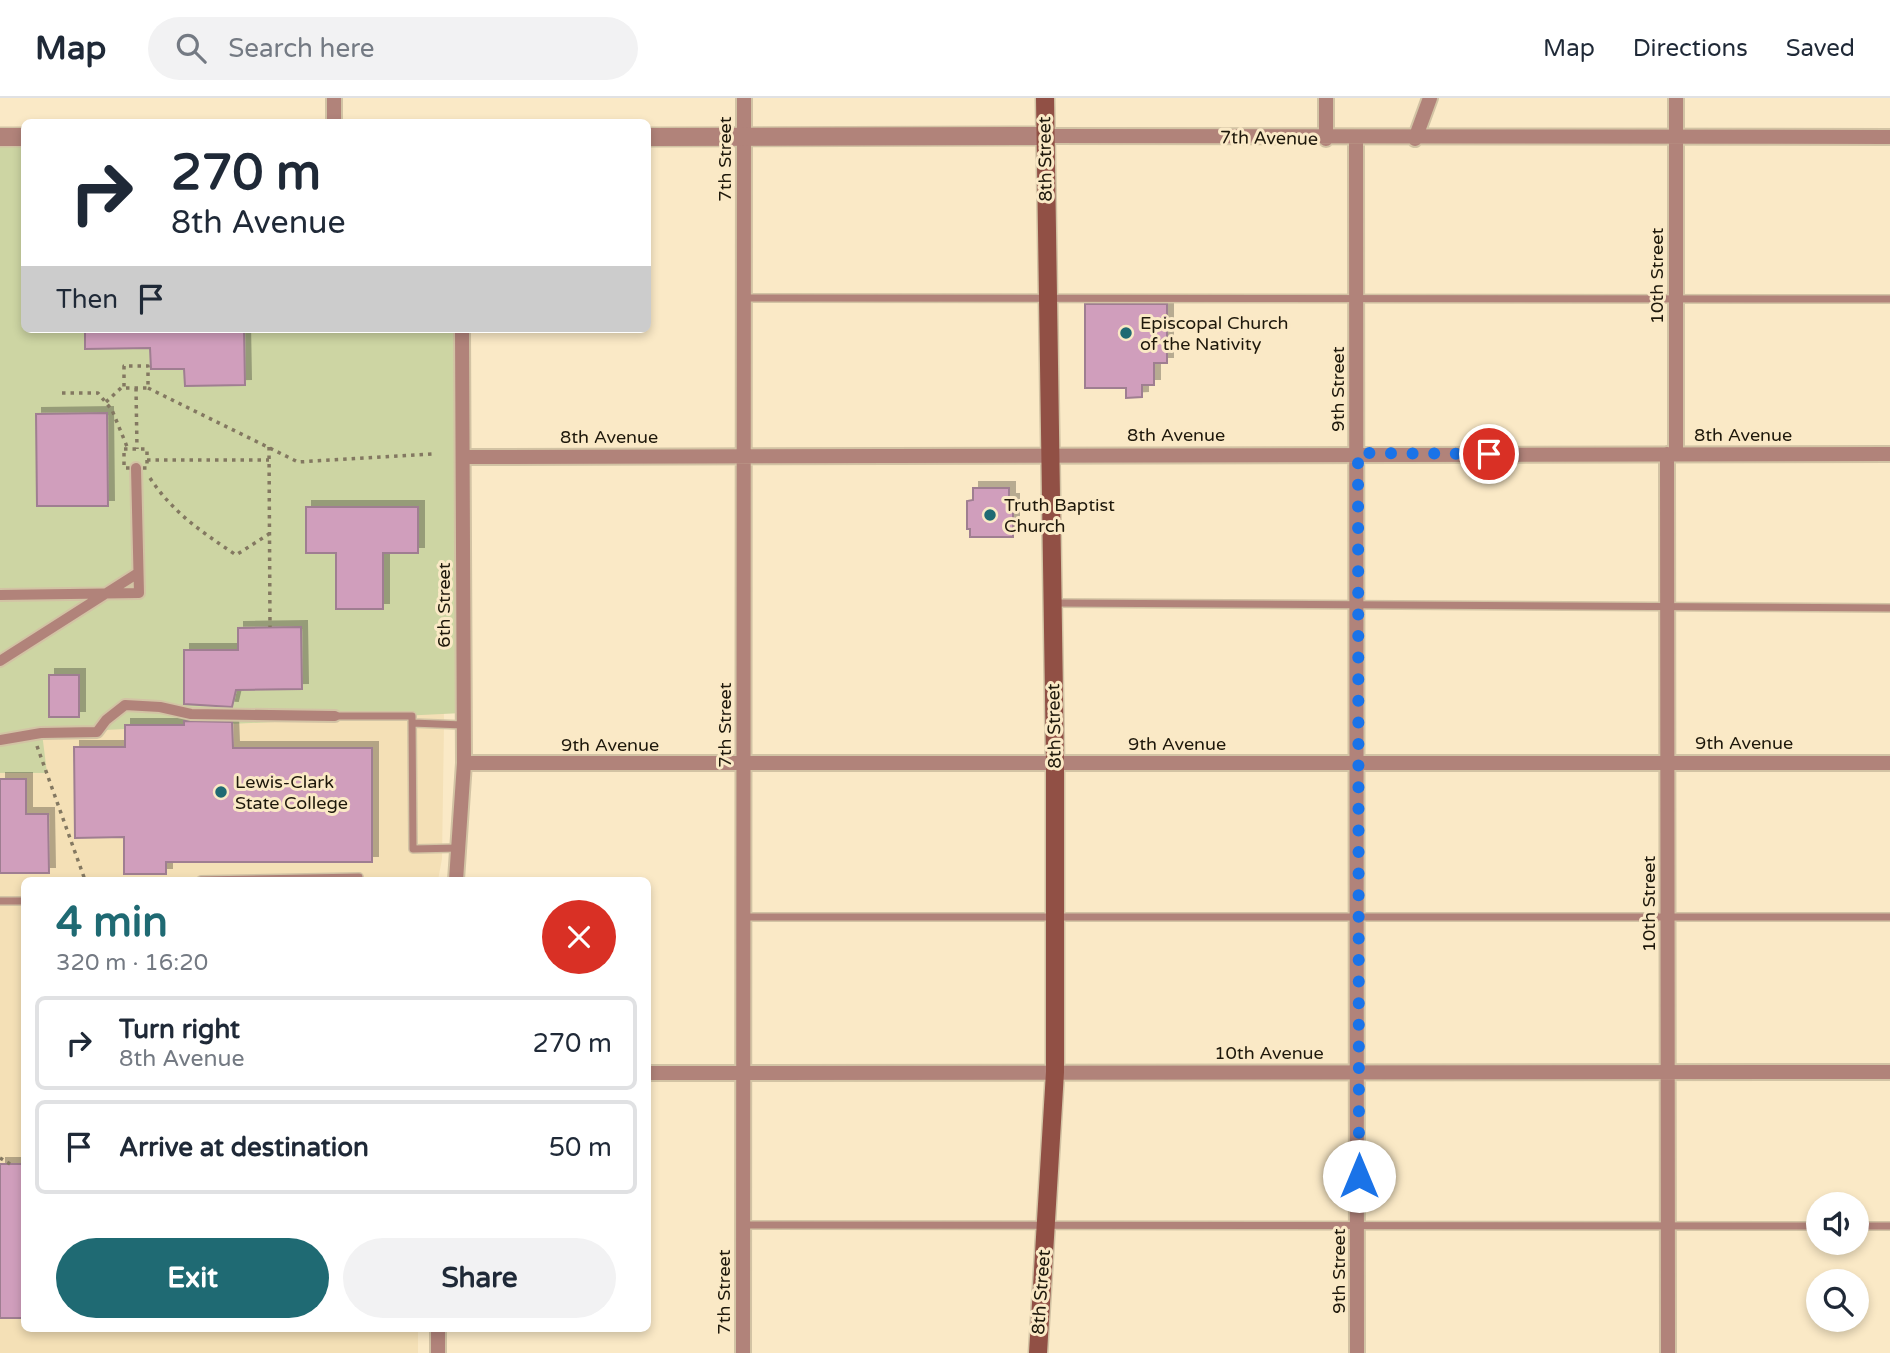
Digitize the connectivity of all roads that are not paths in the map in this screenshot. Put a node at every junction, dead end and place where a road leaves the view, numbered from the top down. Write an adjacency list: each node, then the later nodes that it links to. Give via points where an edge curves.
1 (334, 98): 7 (street)
2 (744, 98): 8 (street, 7th Street)
3 (1045, 98): 9 (main road, 8th Street)
4 (1326, 98): 15 (street)
5 (1430, 98): 17 (street)
6 (1676, 98): 14 (street, 10th Street)
7 (334, 119)
8 (744, 136): 9 (street, 7th Avenue); 12 (street, 7th Avenue); 19 (street, 7th Street)
9 (1045, 136): 15 (street, 7th Avenue); 18 (main road, 8th Street)
10 (0, 137): 11 (street)
11 (21, 137)
12 (651, 137)
13 (1890, 137): 14 (street, 7th Avenue)
14 (1676, 138): 17 (street, 7th Avenue); 21 (street, 10th Street)
15 (1326, 139): 16 (street, 7th Avenue)
16 (1356, 139): 17 (street, 7th Avenue); 20 (street, 9th Street)
17 (1415, 139)
18 (1048, 297): 19 (lane); 20 (lane); 28 (main road, 8th Street)
19 (746, 298): 27 (street, 7th Street)
20 (1357, 298): 21 (lane); 24 (street, 9th Street)
21 (1676, 298): 22 (lane); 25 (street, 10th Street)
22 (1890, 299)
23 (461, 333): 29 (street, 6th Street)
24 (1358, 453): 25 (street, 8th Avenue); 28 (street, 8th Avenue); 35 (street, 9th Street)
25 (1672, 454): 26 (street, 8th Avenue); 36 (street, 10th Street)
26 (1890, 454)
27 (746, 456): 28 (street, 8th Avenue); 29 (street, 8th Avenue); 48 (street, 7th Street)
28 (1050, 456): 34 (main road, 8th Street)
29 (463, 457): 41 (street, 6th Street)
30 (140, 468): 31 (street)
31 (138, 573): 32 (street); 32 (street, via 139,593)
32 (106, 594): 33 (street); 38 (street)
33 (0, 595)
34 (1052, 603): 35 (lane); 46 (main road, 8th Street)
35 (1357, 605): 36 (lane); 43 (street, 9th Street)
36 (1667, 607): 37 (lane); 44 (street, 10th Street)
37 (1890, 608)
38 (0, 661)
39 (335, 716): 40 (lane, via 412,716); 42 (street, via 213,715 125,705 97,732)
40 (412, 723): 41 (lane); 49 (lane, via 413,849)
41 (463, 726): 45 (street, 6th Street)
42 (0, 740)
43 (1357, 762): 44 (street, 9th Avenue); 46 (street, 9th Avenue); 57 (street, 9th Street)
44 (1668, 762): 47 (street, 9th Avenue); 55 (street, 10th Street)
45 (464, 763): 48 (street, 9th Avenue); 49 (street, 6th Street)
46 (1055, 763): 48 (street, 9th Avenue); 54 (main road, 8th Street)
47 (1890, 763)
48 (743, 765): 53 (street, 7th Street)
49 (460, 848): 50 (street, 6th Street)
50 (456, 877)
51 (0, 901): 52 (lane)
52 (21, 901)
53 (743, 916): 54 (lane); 58 (street, 7th Street)
54 (1055, 916): 57 (lane); 59 (main road, 8th Street)
55 (1669, 916): 56 (lane); 57 (lane); 63 (street, 10th Street)
56 (1890, 917)
57 (1358, 918): 60 (street, 9th Street)
58 (743, 1072): 59 (street, 10th Avenue); 62 (street, 10th Avenue); 64 (street, 7th Street)
59 (1055, 1072): 60 (street, 10th Avenue); 65 (main road, 8th Street)
60 (1359, 1072): 63 (street, 10th Avenue); 70 (street, 9th Street)
61 (1890, 1072): 63 (street, 10th Avenue)
62 (651, 1073)
63 (1669, 1073): 69 (street, 10th Street)
64 (743, 1225): 65 (lane); 73 (street, 7th Street)
65 (1046, 1226): 70 (lane); 74 (main road, 8th Street)
66 (1806, 1226): 69 (lane)
67 (1869, 1226): 68 (lane)
68 (1890, 1226)
69 (1669, 1227): 70 (lane); 76 (street, 10th Street)
70 (1358, 1228): 75 (street, 9th Street)
71 (438, 1332): 72 (street)
72 (438, 1353)
73 (743, 1353)
74 (1038, 1353)
75 (1357, 1353)
76 (1668, 1353)

